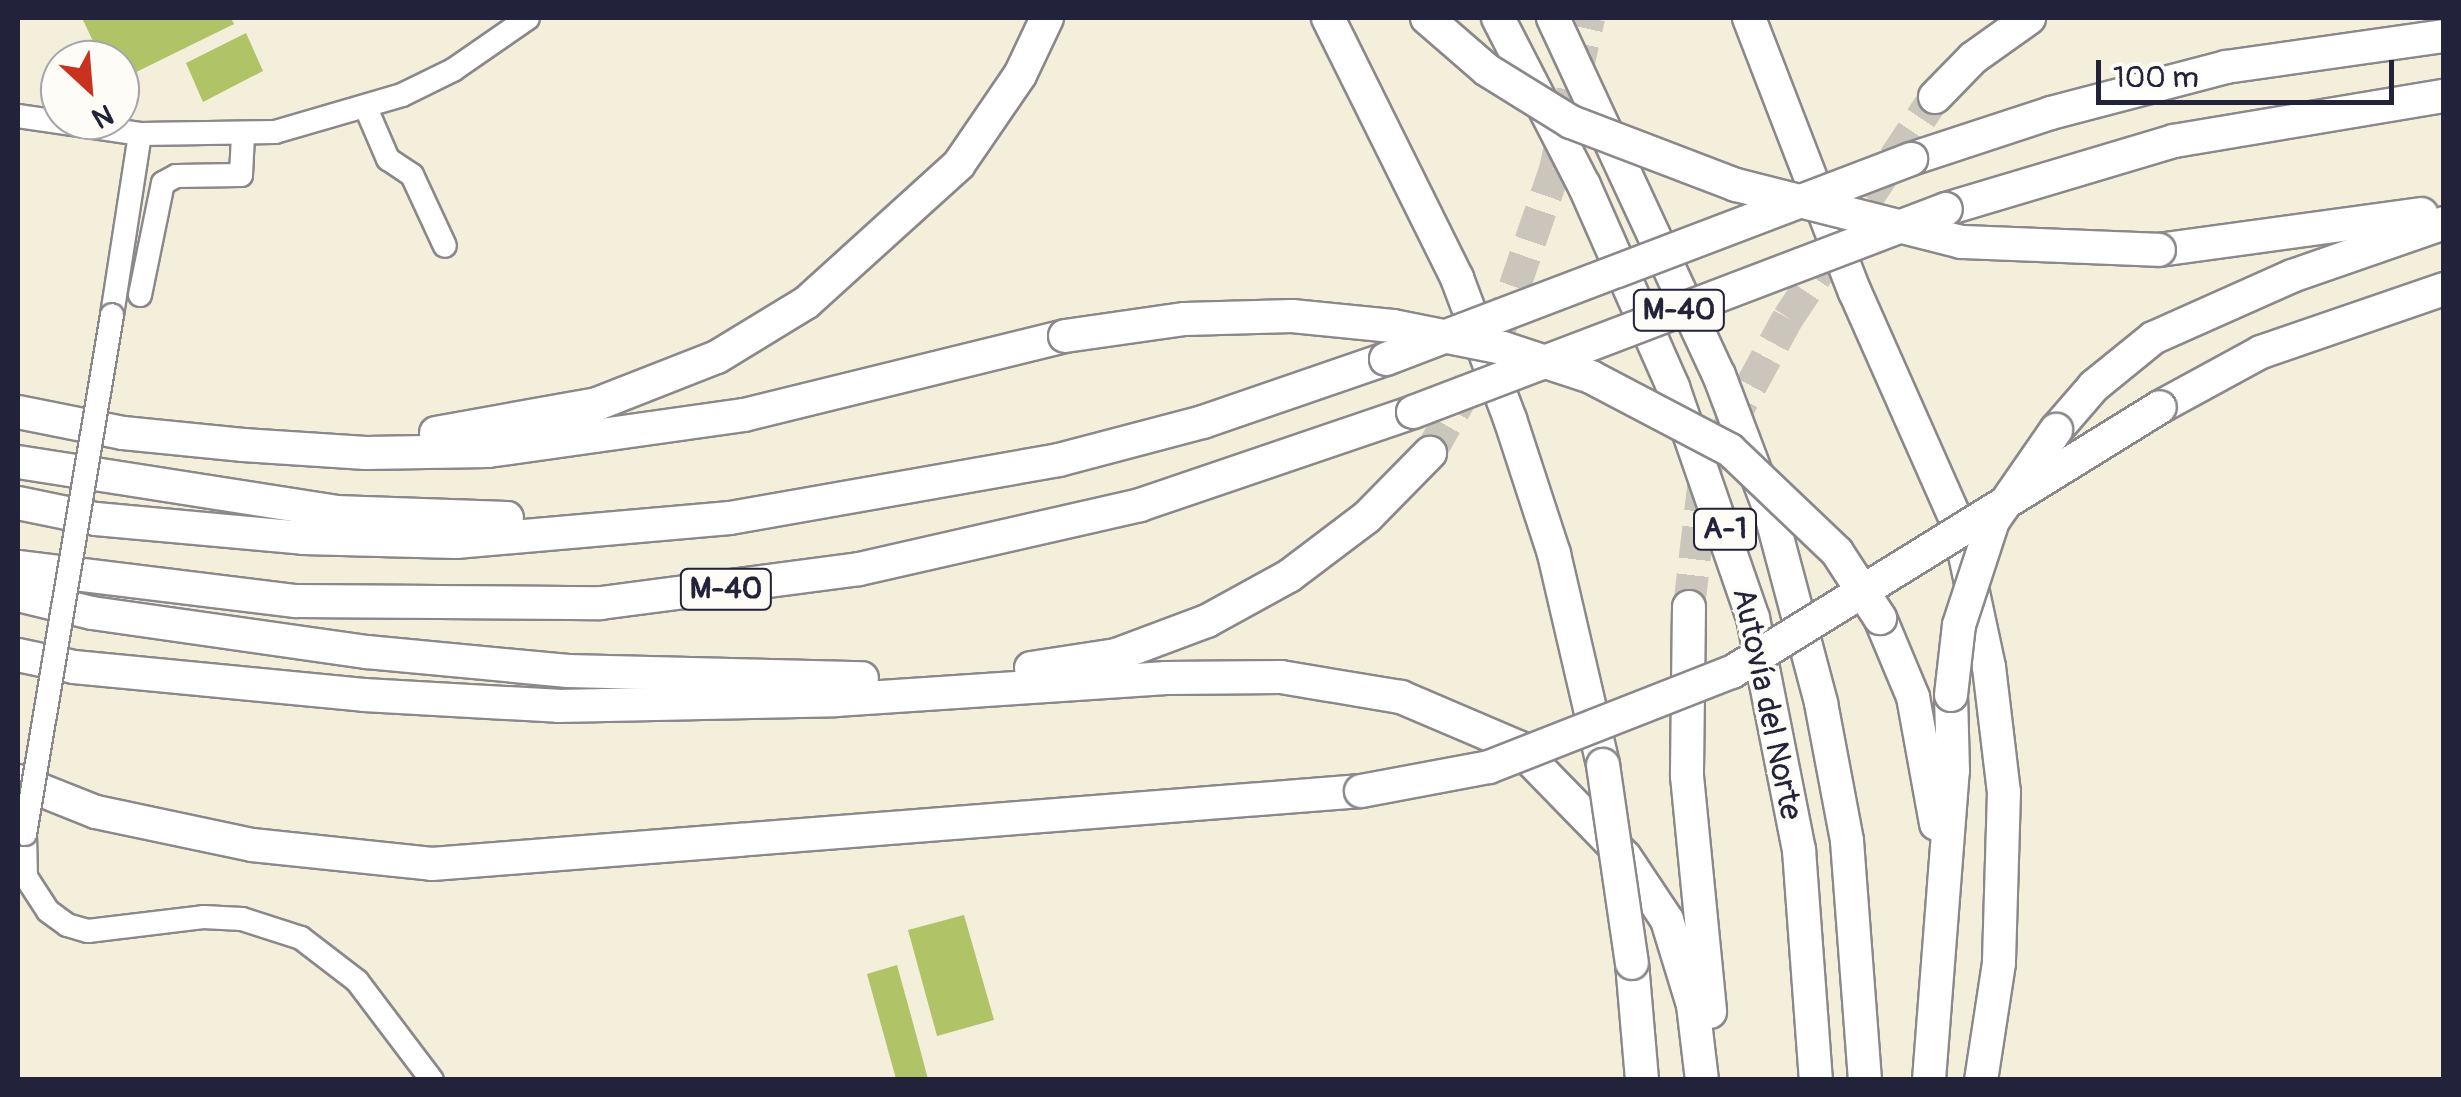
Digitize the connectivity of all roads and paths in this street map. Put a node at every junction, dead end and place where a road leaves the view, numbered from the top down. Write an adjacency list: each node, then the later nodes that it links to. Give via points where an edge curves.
1 (528, 18): 12 (street, via 453,70)
2 (1047, 18): 22 (highway, via 1020,74 959,164 807,302 717,357 597,404 464,431)
3 (1328, 18): 34 (highway, bridge, via 1457,278 1554,554 1603,765)
4 (1426, 18): 16 (highway, bridge, via 1487,70 1571,122 1736,185 1961,242 2159,250)
5 (1498, 18): 37 (highway, Autovía del Norte / A-1, via 1584,185 1673,387 1753,618 1798,850)
6 (1554, 18): 38 (highway, Autovía del Norte / A-1, via 1719,375 1769,507 1821,703 1847,841)
7 (1749, 18): 40 (highway, via 1855,292 1958,526 1970,579 2004,792 1999,963)
8 (2028, 18): 11 (highway, via 1973,58)
9 (2444, 36): 26 (highway, M-40, bridge, via 2226,67 2050,113 1203,422 1059,460)
10 (2444, 96): 27 (highway, M-40, bridge, via 2174,141 1946,209 1413,412 1140,505 859,569 601,603 296,601)
11 (1935, 98)
12 (366, 108): 14 (street); 18 (street, via 388,159 412,175)
13 (140, 134): 14 (street)
14 (243, 135): 20 (street, via 241,175 176,176 163,184)
15 (139, 140): 33 (street, bridge, via 26,834 26,877 48,912 88,931 203,916 269,925 330,956 357,981)
16 (2444, 210)
17 (2444, 224): 32 (highway, bridge, via 2292,276 2153,338 2094,386 2056,430 1993,520 1960,626 1951,695)
18 (446, 246)
19 (2444, 289): 31 (highway, bridge, via 2261,352 1732,672 1488,768 1361,791 432,864 252,845 96,812)
20 (140, 294)
21 (18, 412): 22 (highway, via 123,433)
22 (244, 445): 32 (highway, bridge, via 418,452 616,437 744,415 1065,336 1186,320 1292,316 1393,326 1503,348 1590,378 1730,450 1837,552 1880,618 1913,696)
23 (1430, 453): 28 (highway, via 1352,529 1208,622 1116,655 997,673 841,678 568,671 367,652 92,613)
24 (18, 462): 26 (highway, via 336,512 488,519 694,508)
25 (18, 503): 26 (highway, M-40, via 96,520 418,541 573,535)
26 (730, 518)
27 (18, 567)
28 (18, 594)
29 (1689, 607): 36 (highway, via 1687,776)
30 (18, 655): 35 (highway, via 74,667 364,696 558,706 836,700 1185,678 1281,677 1400,697 1518,747 1626,856 1667,920 1694,1004)
31 (18, 781)
32 (1945, 893): 39 (highway)
33 (432, 1080)
34 (1642, 1080)
35 (1702, 1080)
36 (1718, 1080)
37 (1816, 1080)
38 (1865, 1080)
39 (1929, 1080)
40 (1981, 1080)

